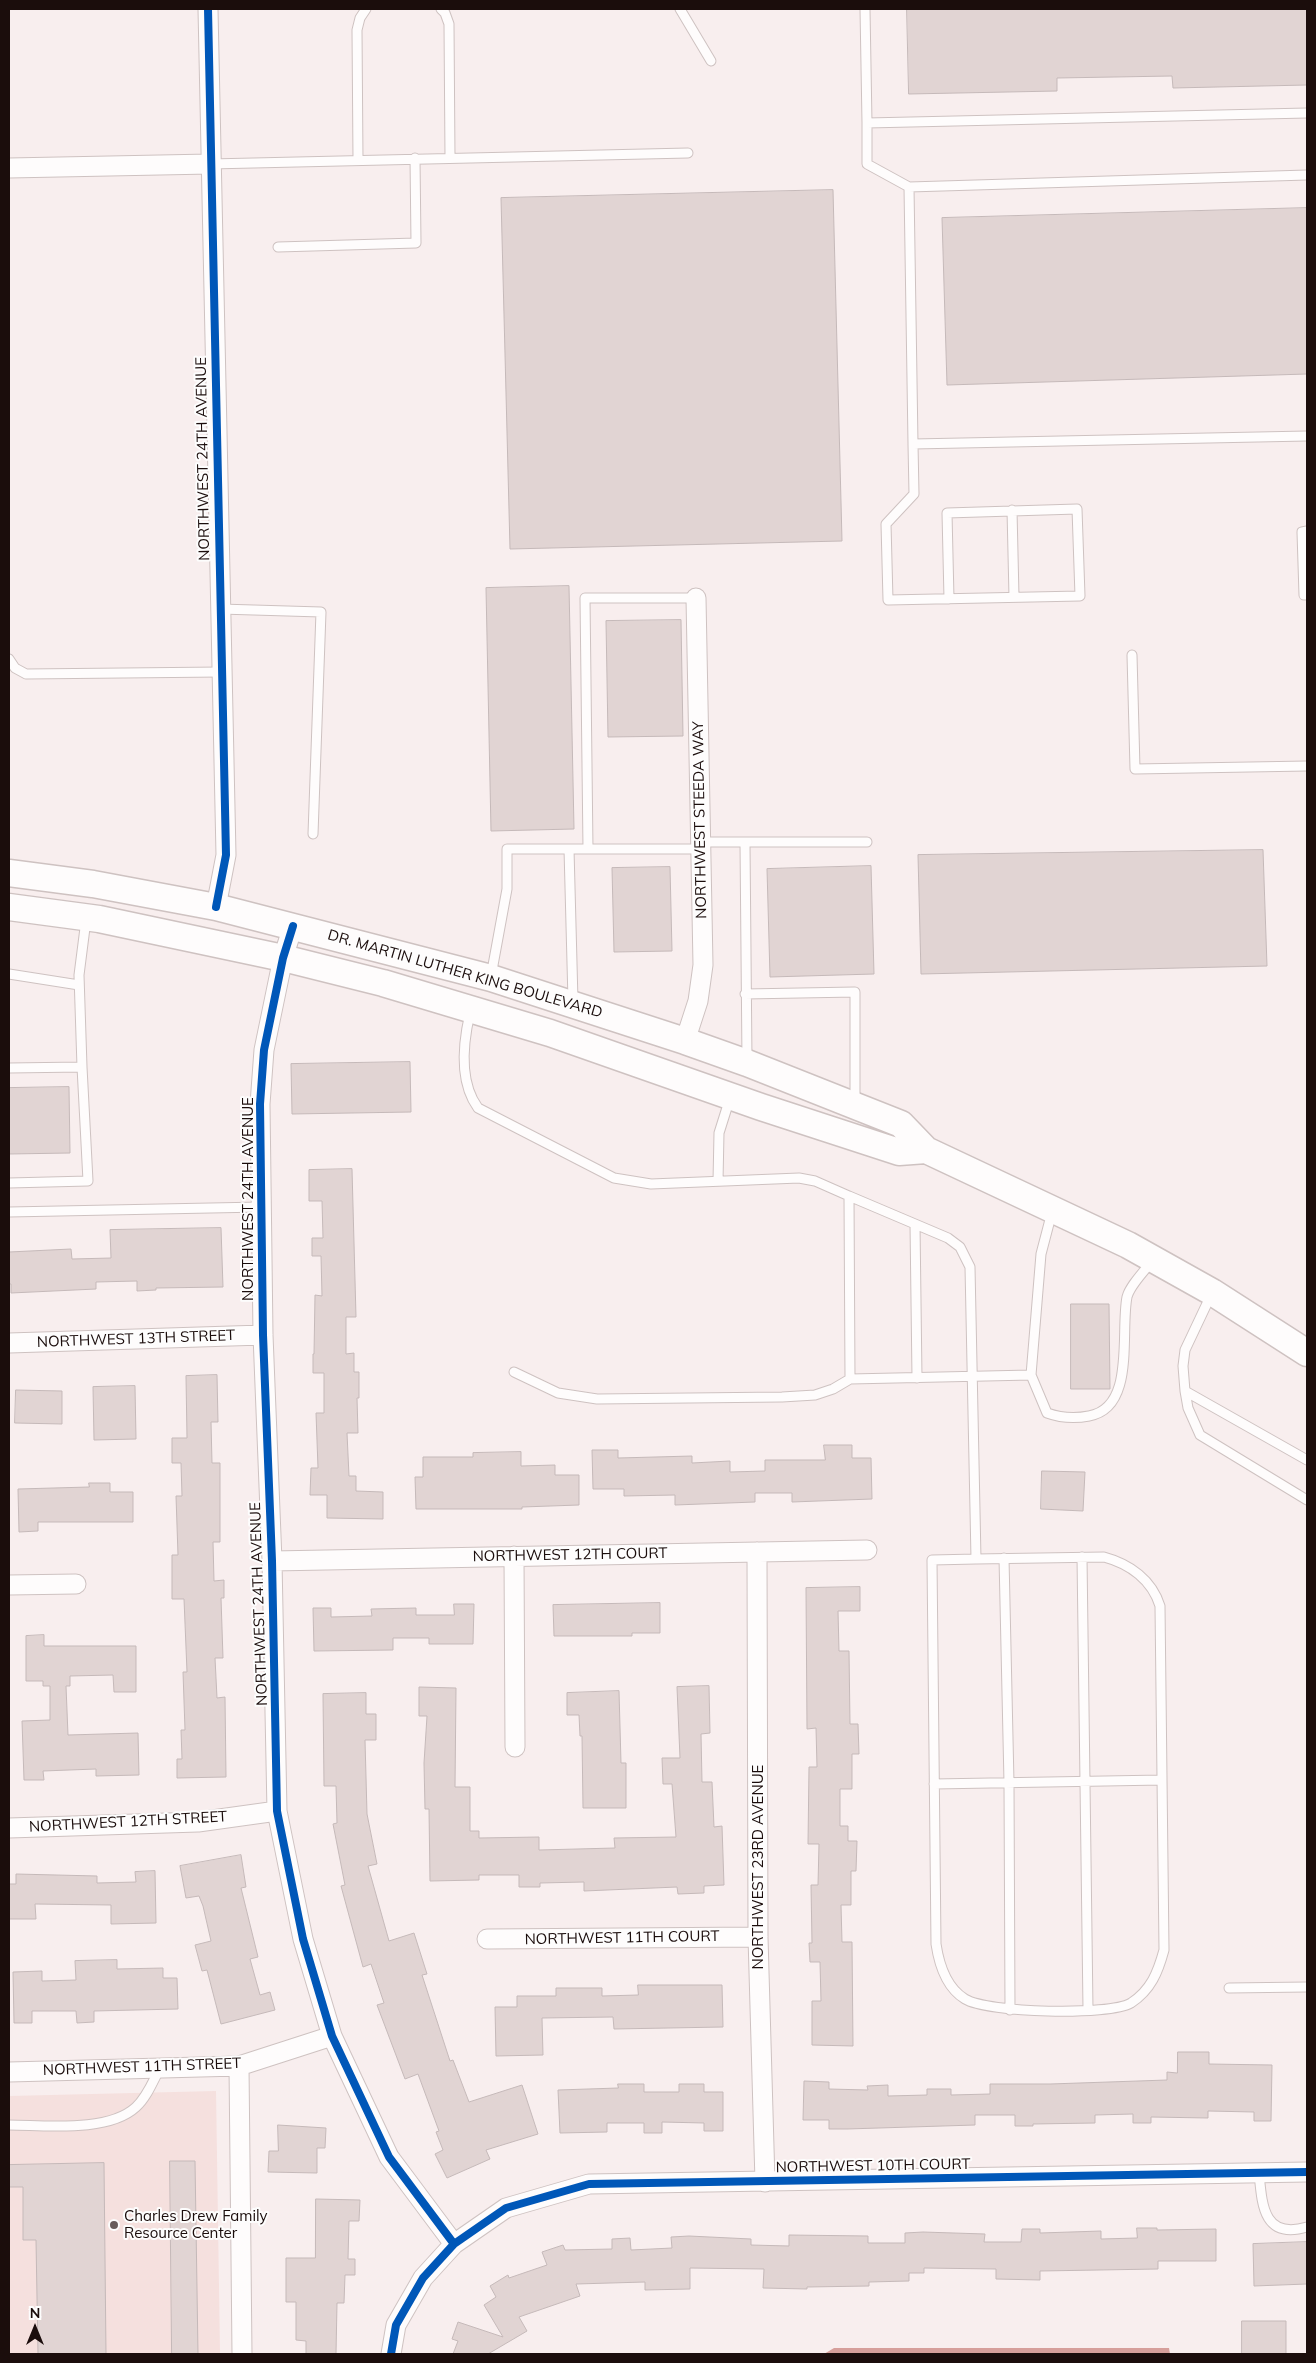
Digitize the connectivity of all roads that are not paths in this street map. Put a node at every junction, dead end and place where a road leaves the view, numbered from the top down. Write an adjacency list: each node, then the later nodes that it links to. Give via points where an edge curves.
1 (208, 9): 13 (street, NORTHWEST 24TH AVENUE)
2 (366, 9): 12 (lane, via 357,30)
3 (441, 9): 11 (lane, via 449,24)
4 (680, 9): 6 (lane)
5 (865, 9): 8 (lane)
6 (711, 61)
7 (1307, 113): 8 (lane)
8 (867, 123): 16 (lane, via 867,164)
9 (688, 153): 11 (lane)
10 (415, 158): 11 (lane); 12 (lane); 17 (lane, via 416,243)
11 (450, 158)
12 (358, 160): 13 (lane)
13 (210, 164): 14 (street); 26 (street, NORTHWEST 24TH AVENUE)
14 (9, 168)
15 (1307, 174): 16 (lane)
16 (909, 187): 19 (lane)
17 (278, 247)
18 (1307, 436): 19 (lane)
19 (913, 444): 25 (lane, via 914,494 886,524 888,600)
20 (1012, 510): 23 (lane); 23 (lane, via 1077,509 1080,596); 25 (lane, via 947,513)
21 (1307, 532): 22 (lane, via 1302,532 1304,595)
22 (1307, 594)
23 (1014, 597): 25 (lane)
24 (696, 598): 34 (street, NORTHWEST STEEDA WAY); 36 (lane, via 585,598)
25 (950, 598)
26 (220, 609): 29 (street, NORTHWEST 24TH AVENUE); 31 (lane, via 321,612)
27 (1132, 656): 30 (lane, via 1135,769)
28 (9, 659): 29 (lane, via 15,668 26,674)
29 (222, 672): 38 (street, NORTHWEST 24TH AVENUE, via 226,855)
30 (1307, 766)
31 (313, 834)
32 (867, 842): 33 (lane)
33 (745, 843): 34 (lane); 46 (lane)
34 (701, 845): 36 (lane); 49 (street, NORTHWEST STEEDA WAY, via 704,965 698,1002)
35 (570, 849): 36 (lane); 44 (lane, via 507,849 507,889); 47 (lane)
36 (588, 849)
37 (9, 873): 38 (main road, DR. MARTIN LUTHER KING BOULEVARD, via 93,884)
38 (216, 907): 39 (main road, via 165,914 53,896); 41 (main road, DR. MARTIN LUTHER KING BOULEVARD)
39 (14, 908): 40 (main road, DR. MARTIN LUTHER KING BOULEVARD)
40 (87, 918): 42 (main road, DR. MARTIN LUTHER KING BOULEVARD); 45 (lane)
41 (293, 926): 42 (street, NORTHWEST 24TH AVENUE); 44 (main road, DR. MARTIN LUTHER KING BOULEVARD)
42 (283, 958): 48 (main road, DR. MARTIN LUTHER KING BOULEVARD, via 383,983); 59 (street, NORTHWEST 24TH AVENUE, via 264,1050 260,1104)
43 (9, 974): 45 (lane)
44 (491, 978): 47 (main road, DR. MARTIN LUTHER KING BOULEVARD)
45 (79, 985): 51 (lane)
46 (745, 994): 50 (lane); 54 (lane, via 855,992)
47 (573, 1004): 49 (main road, DR. MARTIN LUTHER KING BOULEVARD)
48 (471, 1010): 53 (main road, DR. MARTIN LUTHER KING BOULEVARD, via 550,1033); 56 (lane, via 466,1033 466,1072 469,1092 478,1108 614,1178 651,1184)
49 (685, 1041): 50 (main road, DR. MARTIN LUTHER KING BOULEVARD)
50 (746, 1063): 54 (main road, DR. MARTIN LUTHER KING BOULEVARD)
51 (82, 1067): 52 (lane); 57 (lane, via 88,1181)
52 (9, 1068)
53 (731, 1097): 55 (main road, DR. MARTIN LUTHER KING BOULEVARD, via 899,1152); 56 (lane, via 719,1133)
54 (855, 1106): 55 (main road, DR. MARTIN LUTHER KING BOULEVARD, via 901,1124)
55 (926, 1150): 60 (main road, DR. MARTIN LUTHER KING BOULEVARD)
56 (718, 1181): 58 (lane, via 799,1178 815,1181)
57 (9, 1183)
58 (849, 1196): 62 (lane); 72 (lane)
59 (261, 1207): 61 (lane); 65 (street, NORTHWEST 24TH AVENUE)
60 (1053, 1210): 63 (main road, DR. MARTIN LUTHER KING BOULEVARD); 69 (lane, via 1041,1254)
61 (9, 1212)
62 (915, 1224): 70 (lane, via 948,1238 960,1247 970,1267); 71 (lane)
63 (1153, 1260): 64 (main road, DR. MARTIN LUTHER KING BOULEVARD); 69 (lane, via 1128,1295 1120,1387 1108,1406 1096,1415 1081,1418 1047,1413)
64 (1212, 1292): 67 (main road, DR. MARTIN LUTHER KING BOULEVARD); 73 (lane, via 1185,1350)
65 (263, 1335): 66 (street, NORTHWEST 13TH STREET); 82 (street, NORTHWEST 24TH AVENUE)
66 (9, 1343)
67 (1307, 1353)
68 (514, 1372): 72 (lane, via 558,1394 597,1399 782,1397 815,1394)
69 (1031, 1375): 70 (lane)
70 (972, 1376): 71 (lane); 81 (lane)
71 (917, 1378): 72 (lane)
72 (850, 1379)
73 (1185, 1391): 74 (lane); 75 (lane, via 1188,1408 1200,1435)
74 (1307, 1460)
75 (1307, 1500)
76 (867, 1550): 77 (street, NORTHWEST 12TH COURT)
77 (757, 1552): 78 (street, NORTHWEST 12TH COURT); 92 (street, NORTHWEST 23RD AVENUE)
78 (514, 1556): 82 (street, NORTHWEST 12TH COURT); 85 (street)
79 (1082, 1557): 80 (lane); 86 (lane, via 1104,1556 1129,1567 1145,1580 1158,1599); 87 (lane)
80 (1004, 1558): 81 (lane); 88 (lane)
81 (976, 1559): 89 (lane, via 932,1560)
82 (272, 1562): 90 (street, NORTHWEST 24TH AVENUE)
83 (76, 1584): 84 (street)
84 (9, 1586)
85 (515, 1747)
86 (1162, 1780): 87 (lane); 96 (lane, via 1164,1950 1156,1976 1129,2004 1113,2009)
87 (1086, 1782): 88 (lane); 96 (lane)
88 (1009, 1783): 89 (lane); 97 (lane)
89 (934, 1784): 97 (lane, via 936,1944 942,1969 966,2000)
90 (277, 1811): 91 (street, NORTHWEST 12TH STREET, via 198,1822); 98 (street, NORTHWEST 24TH AVENUE, via 303,1939)
91 (9, 1828)
92 (758, 1937): 93 (street, NORTHWEST 11TH COURT); 105 (street, NORTHWEST 23RD AVENUE)
93 (486, 1939)
94 (1307, 1987): 95 (lane)
95 (1229, 1988)
96 (1088, 2009): 97 (lane)
97 (1010, 2010)
98 (332, 2036): 99 (street, NORTHWEST 11TH STREET); 107 (street, NORTHWEST 24TH AVENUE, via 389,2156)
99 (239, 2066): 100 (street, NORTHWEST 11TH STREET); 108 (street)
100 (160, 2068): 101 (street, NORTHWEST 11TH STREET); 102 (lane, via 146,2094 127,2114 90,2124)
101 (9, 2072)
102 (9, 2125)
103 (1307, 2172): 104 (street, NORTHWEST 10TH COURT)
104 (1259, 2173): 105 (street, NORTHWEST 10TH COURT); 106 (lane, via 1263,2211 1269,2219 1291,2230)
105 (765, 2182): 107 (street, NORTHWEST 10TH COURT, via 589,2184 506,2208)
106 (1307, 2227)
107 (454, 2244): 109 (street, NORTHWEST 10TH COURT, via 423,2278 396,2324)
108 (242, 2354)
109 (391, 2354)

